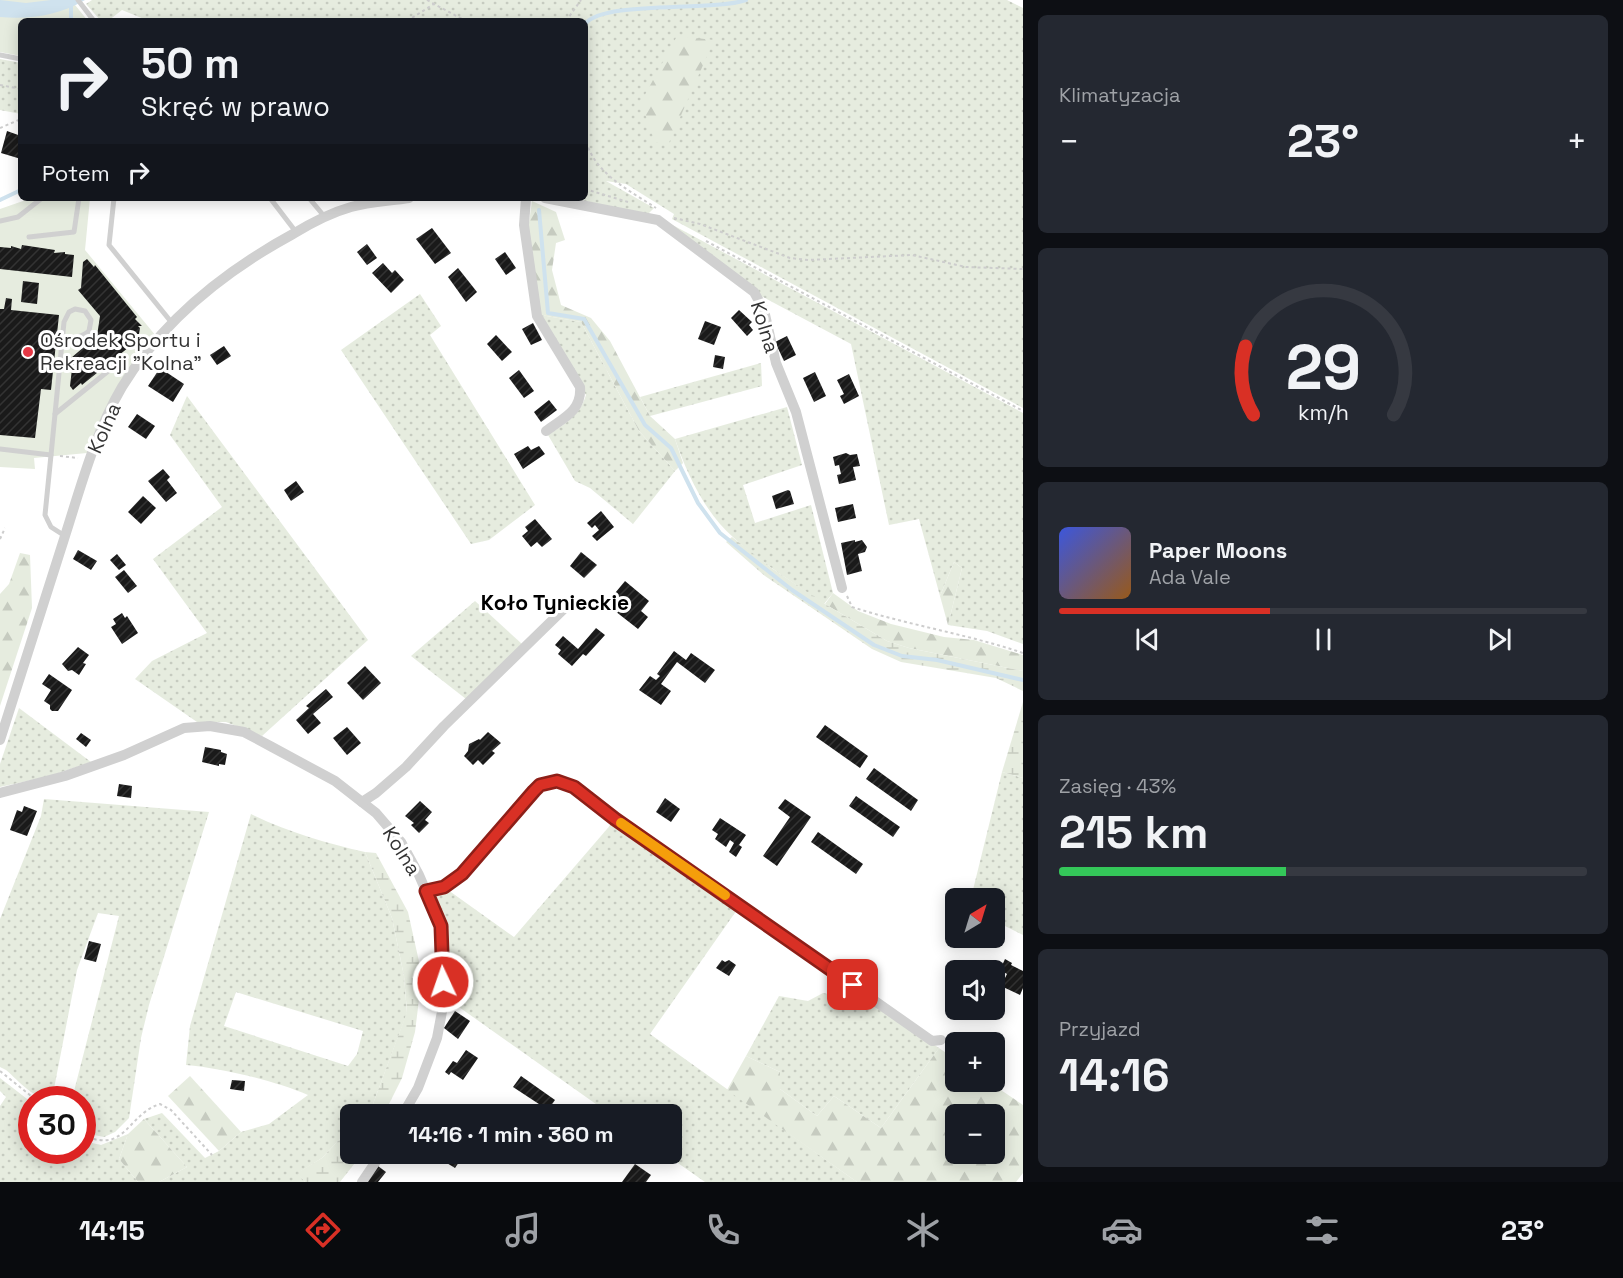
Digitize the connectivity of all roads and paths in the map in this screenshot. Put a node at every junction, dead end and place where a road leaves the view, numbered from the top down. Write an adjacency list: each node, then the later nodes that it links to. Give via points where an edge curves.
1 (78, 0): 5 (lane)
2 (427, 0): 4 (path)
3 (580, 0): 8 (path)
4 (434, 4): 6 (path); 7 (path)
5 (92, 18)
6 (412, 18)
7 (460, 18)
8 (568, 18)
9 (0, 56): 10 (lane)
10 (18, 59)
11 (0, 85): 12 (path)
12 (18, 88)
13 (18, 120): 14 (path)
14 (0, 128)
15 (588, 148): 25 (path, via 607,174)
16 (38, 201): 28 (lane, via 18,217)
17 (79, 201): 30 (lane, via 75,232)
18 (114, 201): 33 (lane, via 109,245)
19 (272, 201): 29 (lane)
20 (312, 201): 26 (lane)
21 (374, 201): 24 (street, Kolna)
22 (526, 201): 38 (street, via 524,225 537,316 580,387 576,408)
23 (560, 201): 45 (street, Kolna, via 658,220 754,292 764,310 776,363 796,412)
24 (350, 203): 26 (street, Kolna)
25 (663, 212)
26 (324, 216): 29 (street, Kolna)
27 (670, 217): 32 (path, via 808,261 912,255 966,267)
28 (0, 221)
29 (296, 232): 33 (street, Kolna, via 229,272)
30 (28, 237)
31 (702, 238): 36 (path)
32 (1023, 270)
33 (172, 323): 41 (street, Kolna, via 122,388)
34 (63, 345): 34 (lane, via 66,316 75,309 84,311 91,320 89,331); 37 (lane)
35 (112, 368): 37 (lane)
36 (1023, 411)
37 (55, 414): 40 (lane)
38 (546, 430)
39 (0, 449): 40 (lane)
40 (51, 455): 41 (path); 43 (lane, via 45,515 51,527)
41 (90, 459): 43 (street, Kolna)
42 (6, 528): 44 (path)
43 (65, 536): 48 (street, Kolna)
44 (0, 539)
45 (843, 588): 47 (path, via 852,607)
46 (570, 603): 50 (street, via 406,767)
47 (1023, 653)
48 (0, 740)
49 (0, 793): 50 (street, Kolna, via 65,776 184,728 210,726 244,732 335,781)
50 (362, 802): 51 (street, Kolna, via 401,842)
51 (426, 891): 52 (street, via 444,887 462,874 540,785 557,781 574,787 932,1041); 55 (street, Kolna, via 441,926 444,1001 437,1038)
52 (941, 1040)
53 (0, 1071): 54 (path)
54 (19, 1086)
55 (409, 1104)
56 (96, 1139): 57 (path, via 115,1139 149,1108 160,1104 171,1110)
57 (212, 1155)
58 (375, 1164): 59 (street)
59 (362, 1182)

